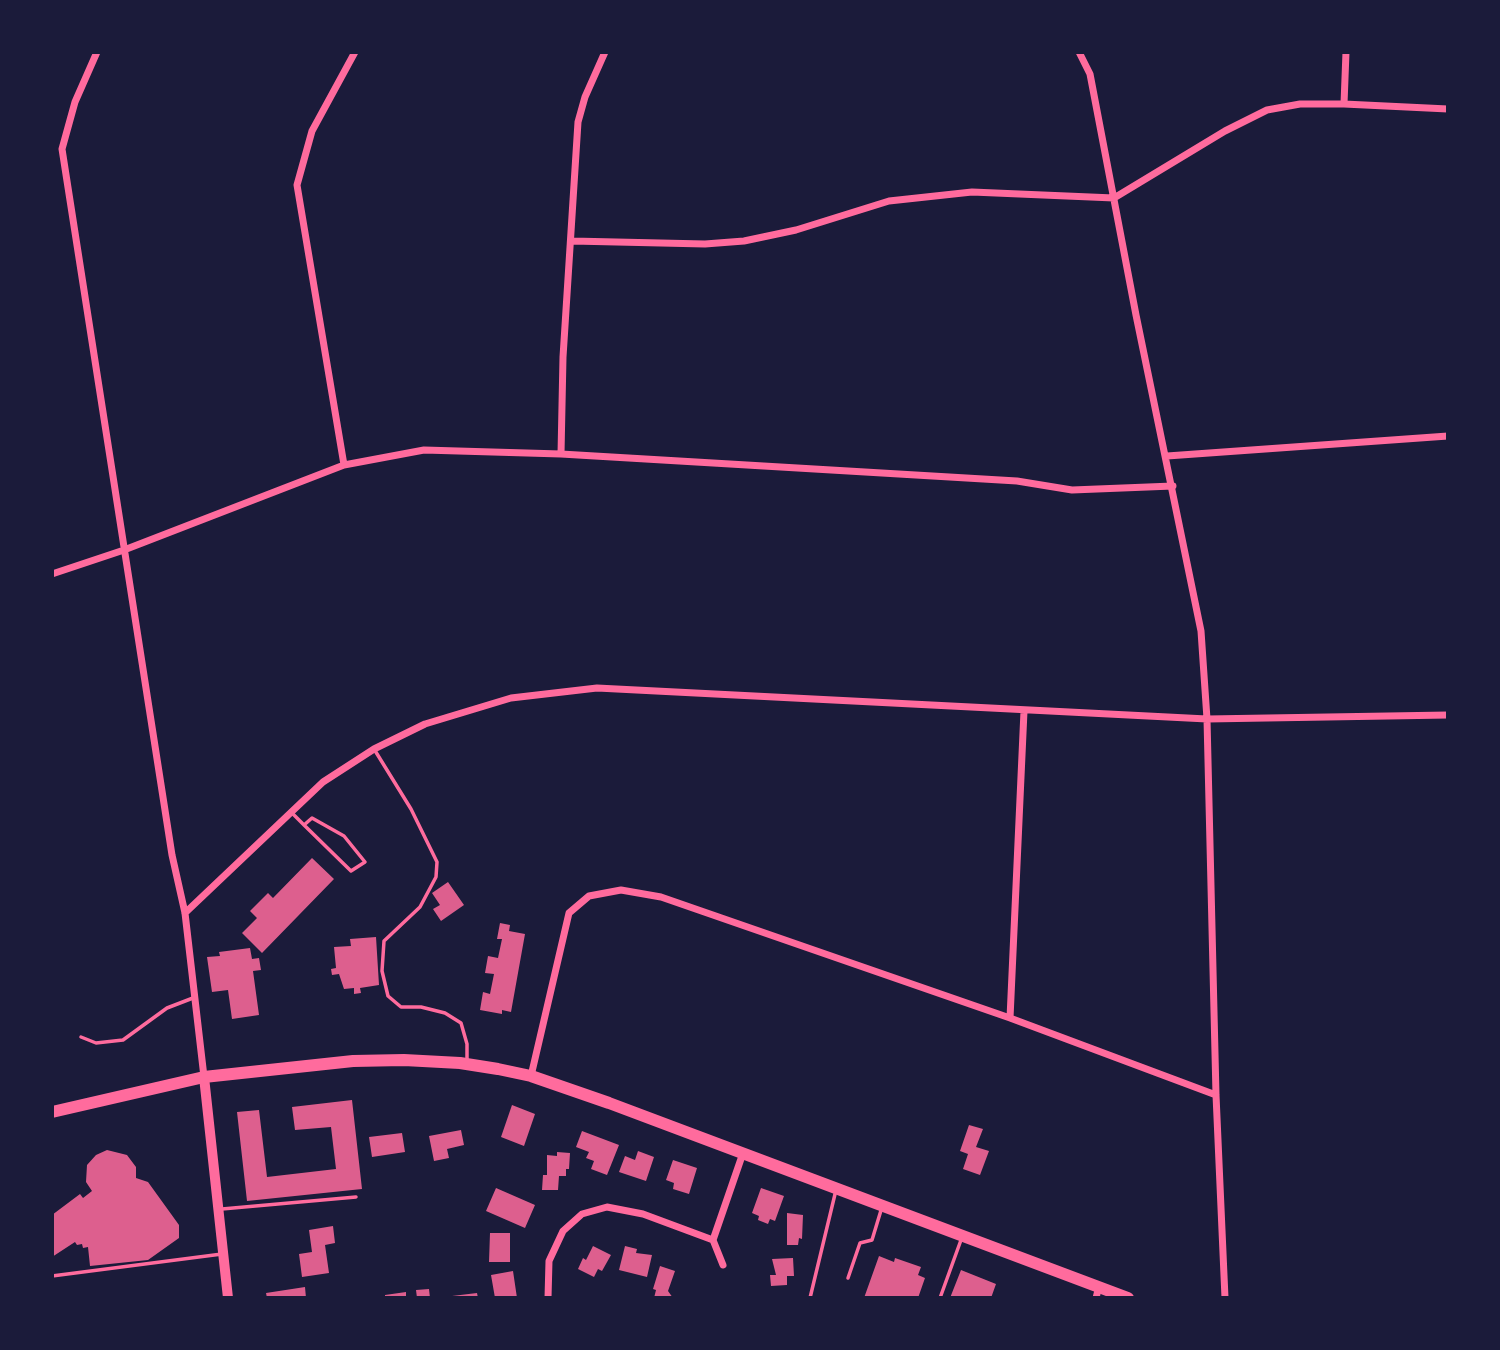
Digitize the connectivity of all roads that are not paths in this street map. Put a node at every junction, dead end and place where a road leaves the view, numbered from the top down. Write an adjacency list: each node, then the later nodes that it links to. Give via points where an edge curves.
1 (97, 52): 9 (street, via 75,102)
2 (355, 52): 15 (street, via 312,131 297,185)
3 (606, 52): 11 (street, via 578,122)
4 (1079, 52): 10 (street, via 1090,74)
5 (1346, 52): 6 (street)
6 (1344, 104): 7 (street); 10 (street, via 1267,110)
7 (1447, 110)
8 (52, 148): 9 (street)
9 (62, 149): 17 (street)
10 (1114, 198): 11 (street, via 972,192 889,201 744,241); 14 (street)
11 (572, 241): 13 (street)
12 (1447, 436): 14 (street)
13 (561, 454): 15 (street, via 424,450); 16 (street, via 1017,481 1072,490)
14 (1167, 456): 16 (street)
15 (344, 466): 17 (street)
16 (1173, 486): 21 (street, via 1201,631)
17 (124, 550): 18 (street); 25 (street)
18 (52, 574)
19 (1024, 711): 21 (street); 22 (street, via 597,688 511,698 425,724); 27 (street)
20 (1447, 715): 21 (street)
21 (1207, 719): 32 (street)
22 (374, 749): 23 (street, via 323,782); 29 (lane, via 437,862 436,877 420,907 384,941 382,971 388,996 401,1007 446,1013 461,1023)
23 (291, 812): 24 (lane); 25 (street)
24 (304, 825): 24 (lane, via 351,871 365,862 344,836 312,818)
25 (185, 913): 26 (street)
26 (193, 998): 28 (lane, via 167,1008 124,1040 96,1043); 31 (street)
27 (1010, 1018): 30 (street, via 661,897 621,890 589,896 569,913); 32 (street)
28 (81, 1037)
29 (467, 1064): 30 (main road); 31 (main road, via 353,1061)
30 (531, 1076): 34 (main road)
31 (204, 1077): 33 (main road); 38 (street)
32 (1216, 1095): 51 (street)
33 (52, 1112)
34 (743, 1153): 35 (main road); 40 (street)
35 (836, 1188): 37 (main road); 48 (lane)
36 (356, 1197): 38 (lane)
37 (883, 1205): 39 (main road); 44 (lane, via 872,1240 860,1243)
38 (219, 1210): 41 (street)
39 (963, 1236): 45 (main road); 49 (lane)
40 (713, 1240): 42 (street); 47 (street, via 643,1214 607,1207 582,1214 563,1231 549,1261)
41 (224, 1254): 43 (lane); 46 (street)
42 (723, 1265)
43 (52, 1276)
44 (848, 1278)
45 (1097, 1292): 50 (main road)
46 (228, 1297)
47 (548, 1297)
48 (810, 1297)
49 (940, 1297)
50 (1128, 1297)
51 (1225, 1297)

